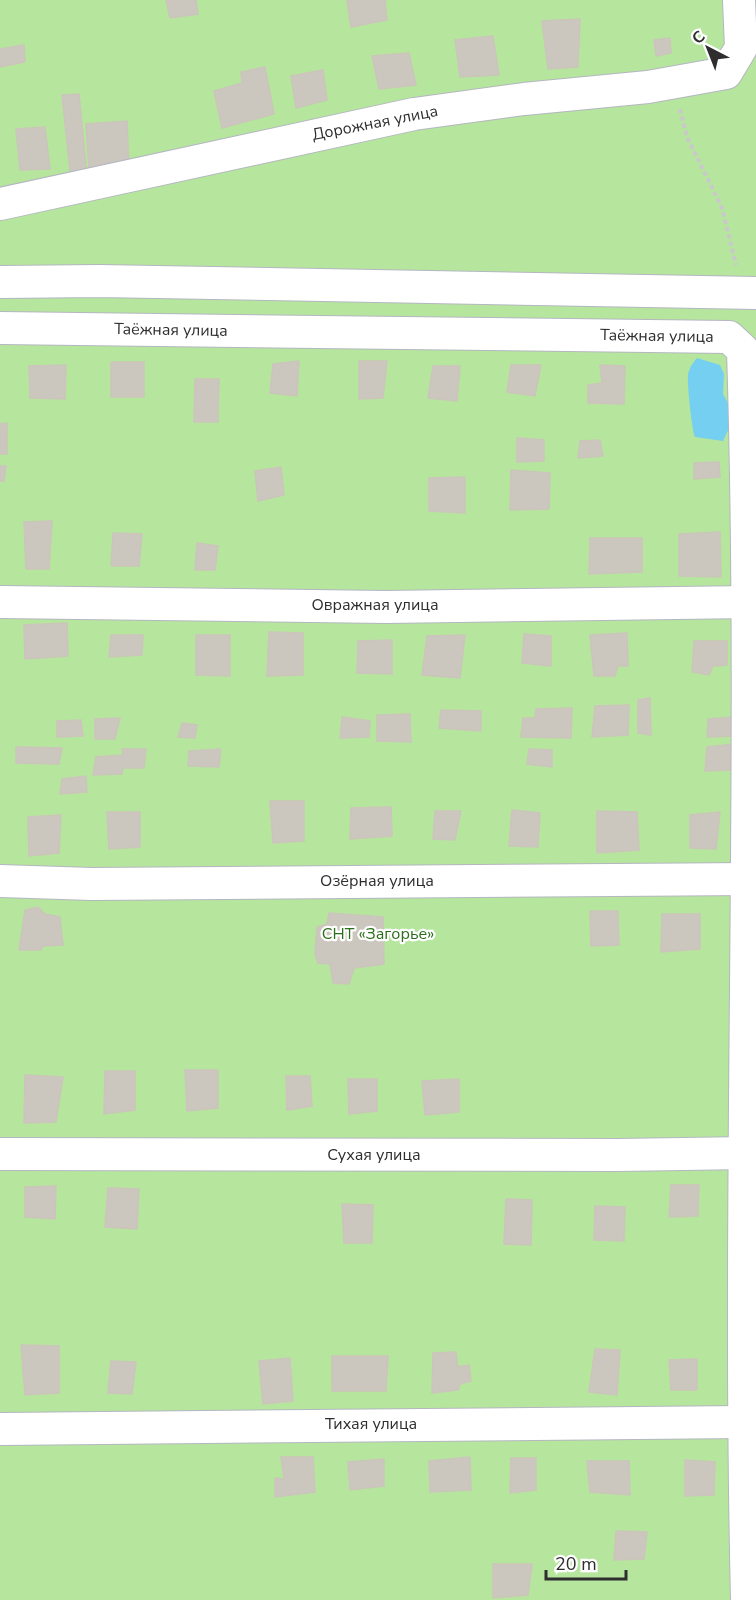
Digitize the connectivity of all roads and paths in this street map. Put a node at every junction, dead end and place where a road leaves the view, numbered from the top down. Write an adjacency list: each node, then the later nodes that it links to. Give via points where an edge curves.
1 (739, 0): 2 (street, Дорожная улица, via 741,48 726,73)
2 (676, 82): 3 (street, Дорожная улица, via 414,114); 5 (path, via 687,137 722,208)
3 (0, 204)
4 (0, 282): 5 (street)
5 (748, 293)
6 (0, 328): 8 (street, Таёжная улица, via 729,337 743,350)
7 (0, 602): 8 (street, Овражная улица, via 386,607)
8 (751, 602): 9 (street, Таёжная улица)
9 (753, 879): 10 (street, Озёрная улица, via 92,884); 11 (street, Таёжная улица)
10 (0, 881)
11 (748, 1153): 12 (street, Сухая улица); 13 (street, Таёжная улица)
12 (0, 1154)
13 (743, 1422): 14 (street, Тихая улица); 15 (street, Таёжная улица)
14 (0, 1429)
15 (747, 1600)

